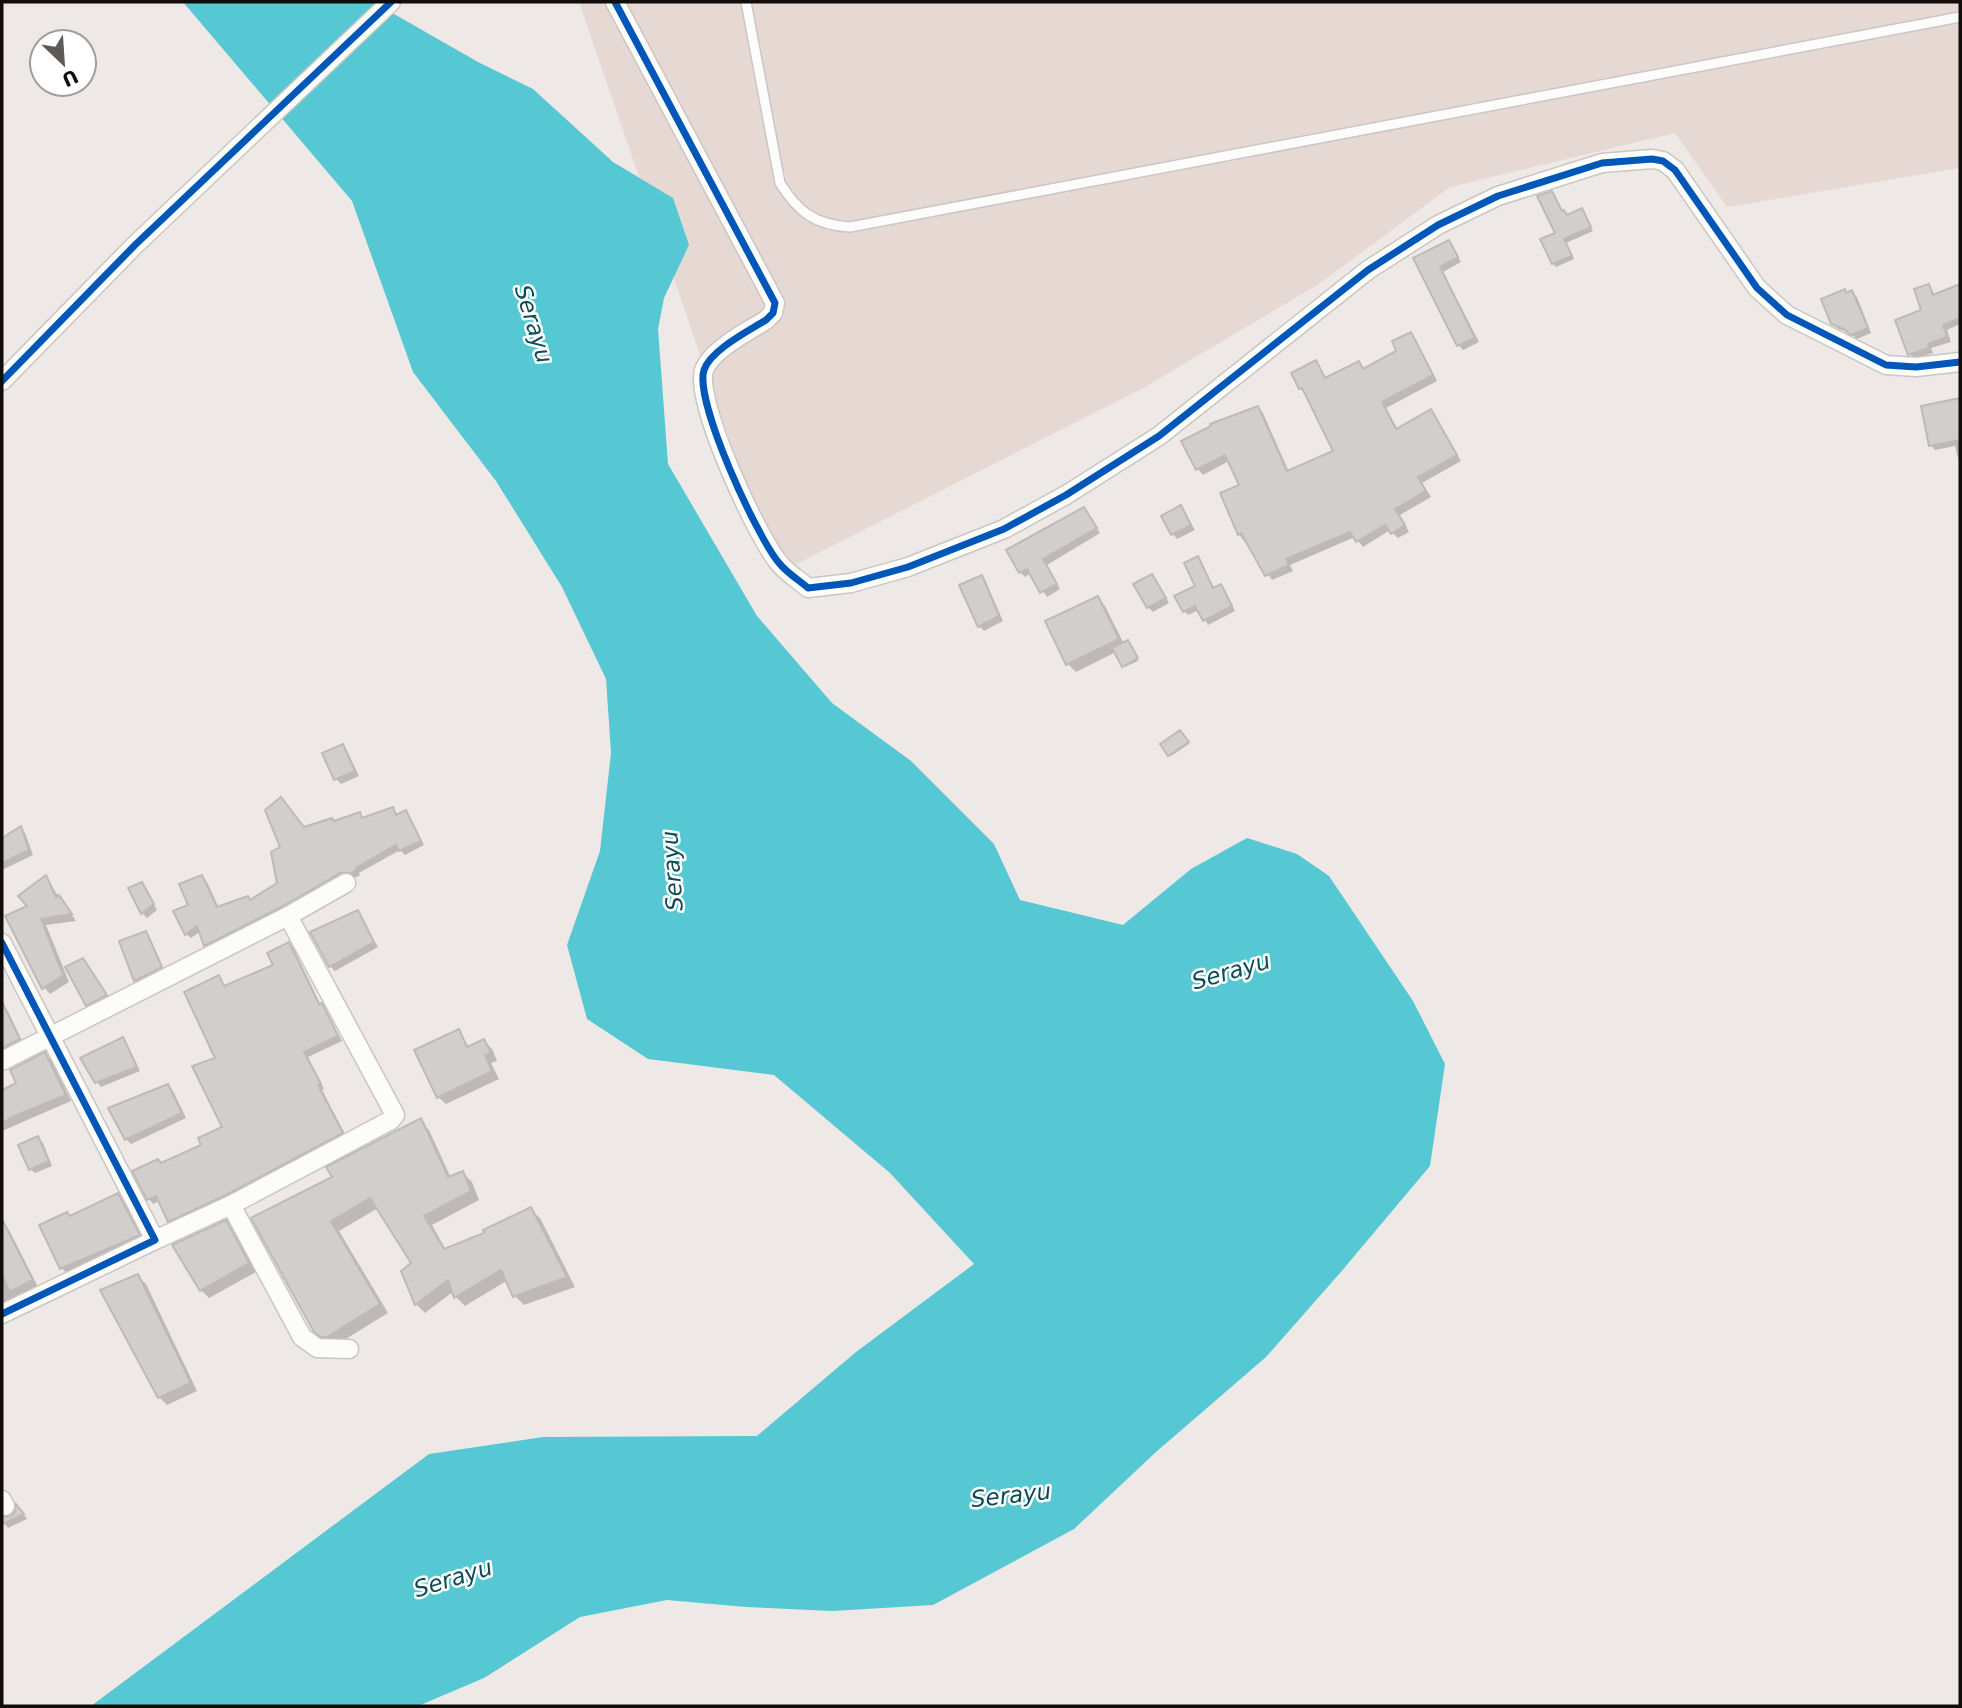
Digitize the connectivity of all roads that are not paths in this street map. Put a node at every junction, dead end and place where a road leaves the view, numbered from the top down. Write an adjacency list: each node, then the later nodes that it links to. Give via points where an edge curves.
1 (391, 2): 6 (street, via 135,245)
2 (615, 2): 5 (street, via 775,303 765,320 712,356 705,369 703,392 754,524 780,564 808,588 851,583 908,567 1004,529 1159,436 1368,270 1438,225 1498,196 1602,163 1652,159 1675,170 1757,288 1807,327 1886,365)
3 (746, 2): 4 (lane, via 780,183 811,218 830,226 850,227)
4 (1960, 17)
5 (1960, 362)
6 (2, 381)
7 (346, 883): 8 (street)
8 (288, 916): 10 (street); 12 (street, via 395,1115)
9 (2, 943): 10 (street)
10 (49, 1037): 11 (street); 13 (street)
11 (2, 1060)
12 (231, 1205): 13 (street); 15 (street, via 302,1337 317,1348)
13 (155, 1240): 14 (street)
14 (2, 1314)
15 (349, 1349)

